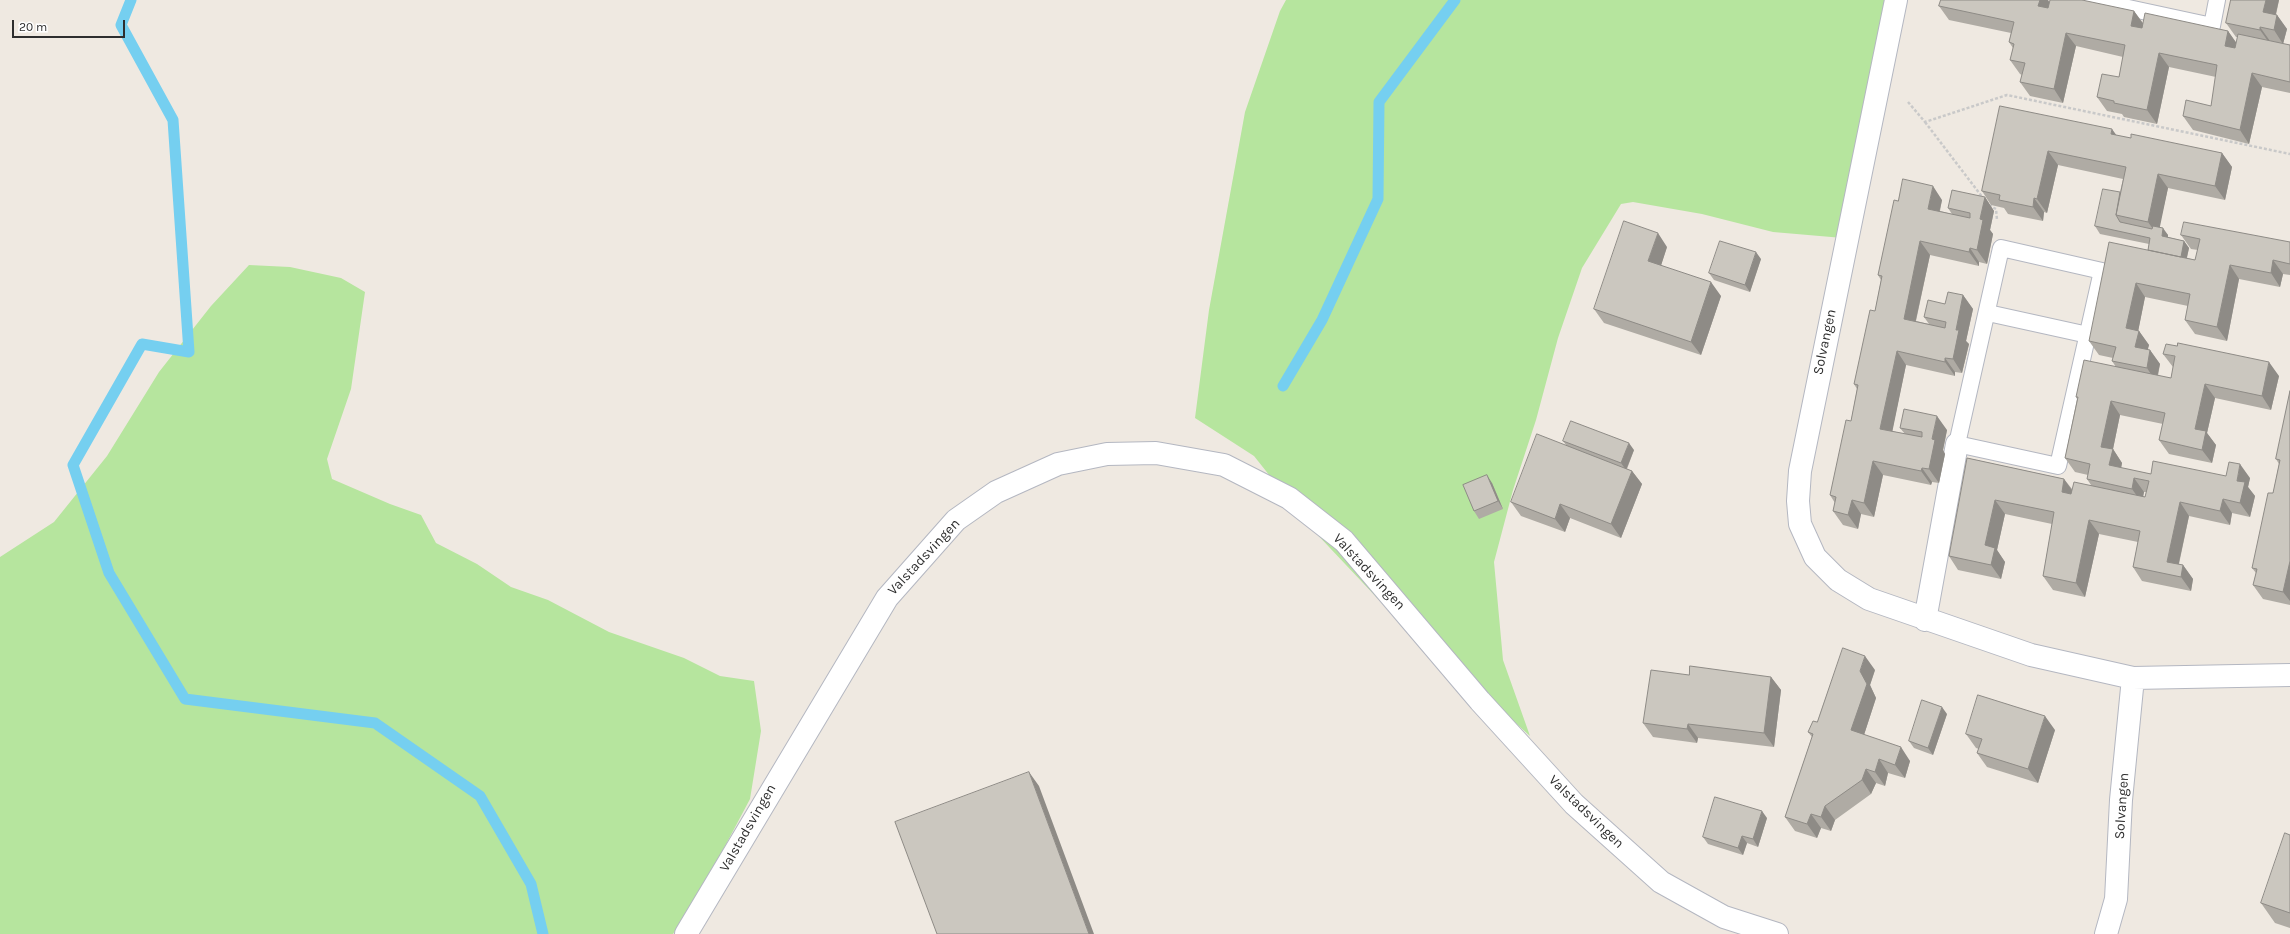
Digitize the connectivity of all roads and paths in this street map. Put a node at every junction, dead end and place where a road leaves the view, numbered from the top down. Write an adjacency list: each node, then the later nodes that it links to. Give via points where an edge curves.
1 (1896, 0): 4 (street, Solvangen)
2 (2091, 0): 3 (lane, via 2212,26)
3 (2217, 0)
4 (1881, 72): 5 (path); 11 (street, Solvangen, via 1820,364 1800,471 1798,501 1800,524 1815,557 1838,580 1868,598)
5 (1925, 122): 6 (path, via 2007,95); 7 (path, via 1989,205 1996,209)
6 (2290, 154)
7 (2001, 248): 8 (lane); 9 (lane, via 2102,271)
8 (1988, 313): 9 (lane); 10 (lane)
9 (2088, 335): 10 (lane, via 2058,466)
10 (1957, 444): 11 (street)
11 (1925, 620): 13 (street, Solvangen, via 2031,655)
12 (2290, 675): 13 (street, Solvangen)
13 (2133, 678): 16 (street, Solvangen, via 2121,800 2116,899)
14 (686, 934): 15 (street, Valstadsvingen, via 886,598 956,520 996,492 1058,464 1107,454 1156,453 1224,465 1289,498 1344,541 1480,701 1574,804 1661,882 1724,917)
15 (1777, 934)
16 (2106, 934)

